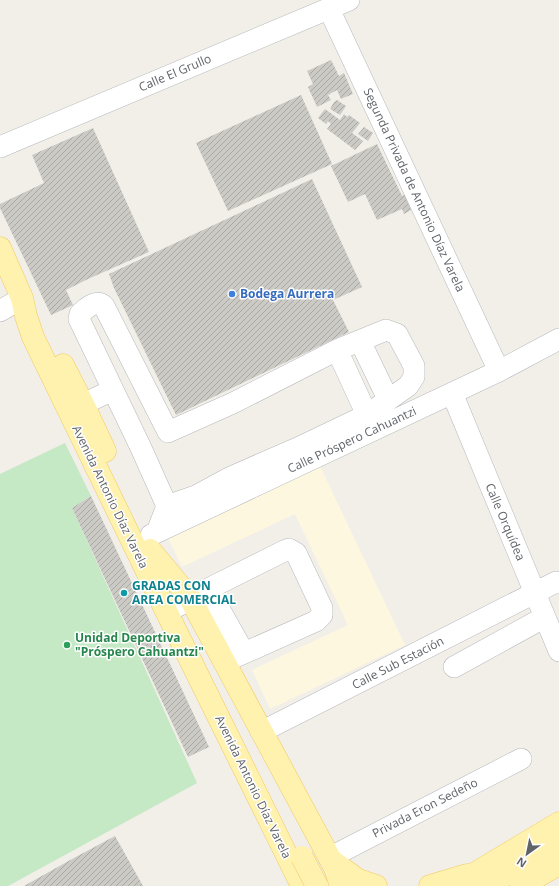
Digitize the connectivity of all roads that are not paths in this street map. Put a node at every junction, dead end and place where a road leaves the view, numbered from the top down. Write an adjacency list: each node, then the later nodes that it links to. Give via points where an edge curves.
1 (349, 0): 2 (street, Calle El Grullo)
2 (329, 9): 3 (street, Calle El Grullo); 10 (street, Segunda Privada de Antonio Díaz Varela)
3 (0, 147)
4 (0, 248): 5 (main road, Avenida Antonio Díaz Varela)
5 (22, 298): 6 (street); 14 (main road, Avenida Antonio Díaz Varela, via 36,312); 20 (main road, Avenida Antonio Díaz Varela, via 33,337)
6 (0, 311)
7 (559, 339): 10 (street, Calle Próspero Cahuantzi)
8 (360, 341): 9 (street); 13 (street); 13 (street, via 386,330 397,334 414,366 414,377 408,386)
9 (337, 350): 11 (street, via 233,403 168,432 104,306 96,303 84,310 79,319); 15 (street)
10 (499, 370): 12 (street, Calle Próspero Cahuantzi)
11 (113, 390): 14 (street); 16 (street)
12 (452, 393): 17 (street, Calle Próspero Cahuantzi); 19 (street, Calle Orquídea)
13 (388, 399): 15 (street)
14 (83, 404): 17 (main road, Avenida Antonio Díaz Varela)
15 (367, 414): 16 (street, via 196,496)
16 (167, 506): 17 (street)
17 (150, 540): 20 (main road, Avenida Antonio Díaz Varela)
18 (559, 583): 19 (street, Calle Sub Estación, via 556,582)
19 (535, 593): 21 (street, Calle Orquídea); 26 (street, Calle Sub Estación)
20 (186, 603): 23 (street); 23 (street, via 284,551 289,549 296,553 322,608 322,615 316,621); 24 (main road); 30 (main road, Avenida Antonio Díaz Varela); 35 (main road, via 182,676)
21 (545, 618): 22 (street, Calle Orquídea); 25 (street)
22 (559, 650)
23 (244, 653): 24 (street)
24 (224, 662): 26 (main road)
25 (454, 667)
26 (261, 732): 32 (main road)
27 (521, 759): 32 (street, Privada Eron Sedeño)
28 (559, 823): 33 (main road)
29 (559, 845): 33 (main road)
30 (297, 860): 36 (main road); 37 (main road, bridge)
31 (559, 864): 41 (main road)
32 (335, 871): 37 (main road); 38 (main road, via 342,869 358,880)
33 (481, 879): 39 (main road); 40 (main road)
34 (559, 879): 42 (main road)
35 (286, 886)
36 (302, 886)
37 (315, 886)
38 (376, 886)
39 (430, 886)
40 (454, 886)
41 (521, 886)
42 (547, 886)

